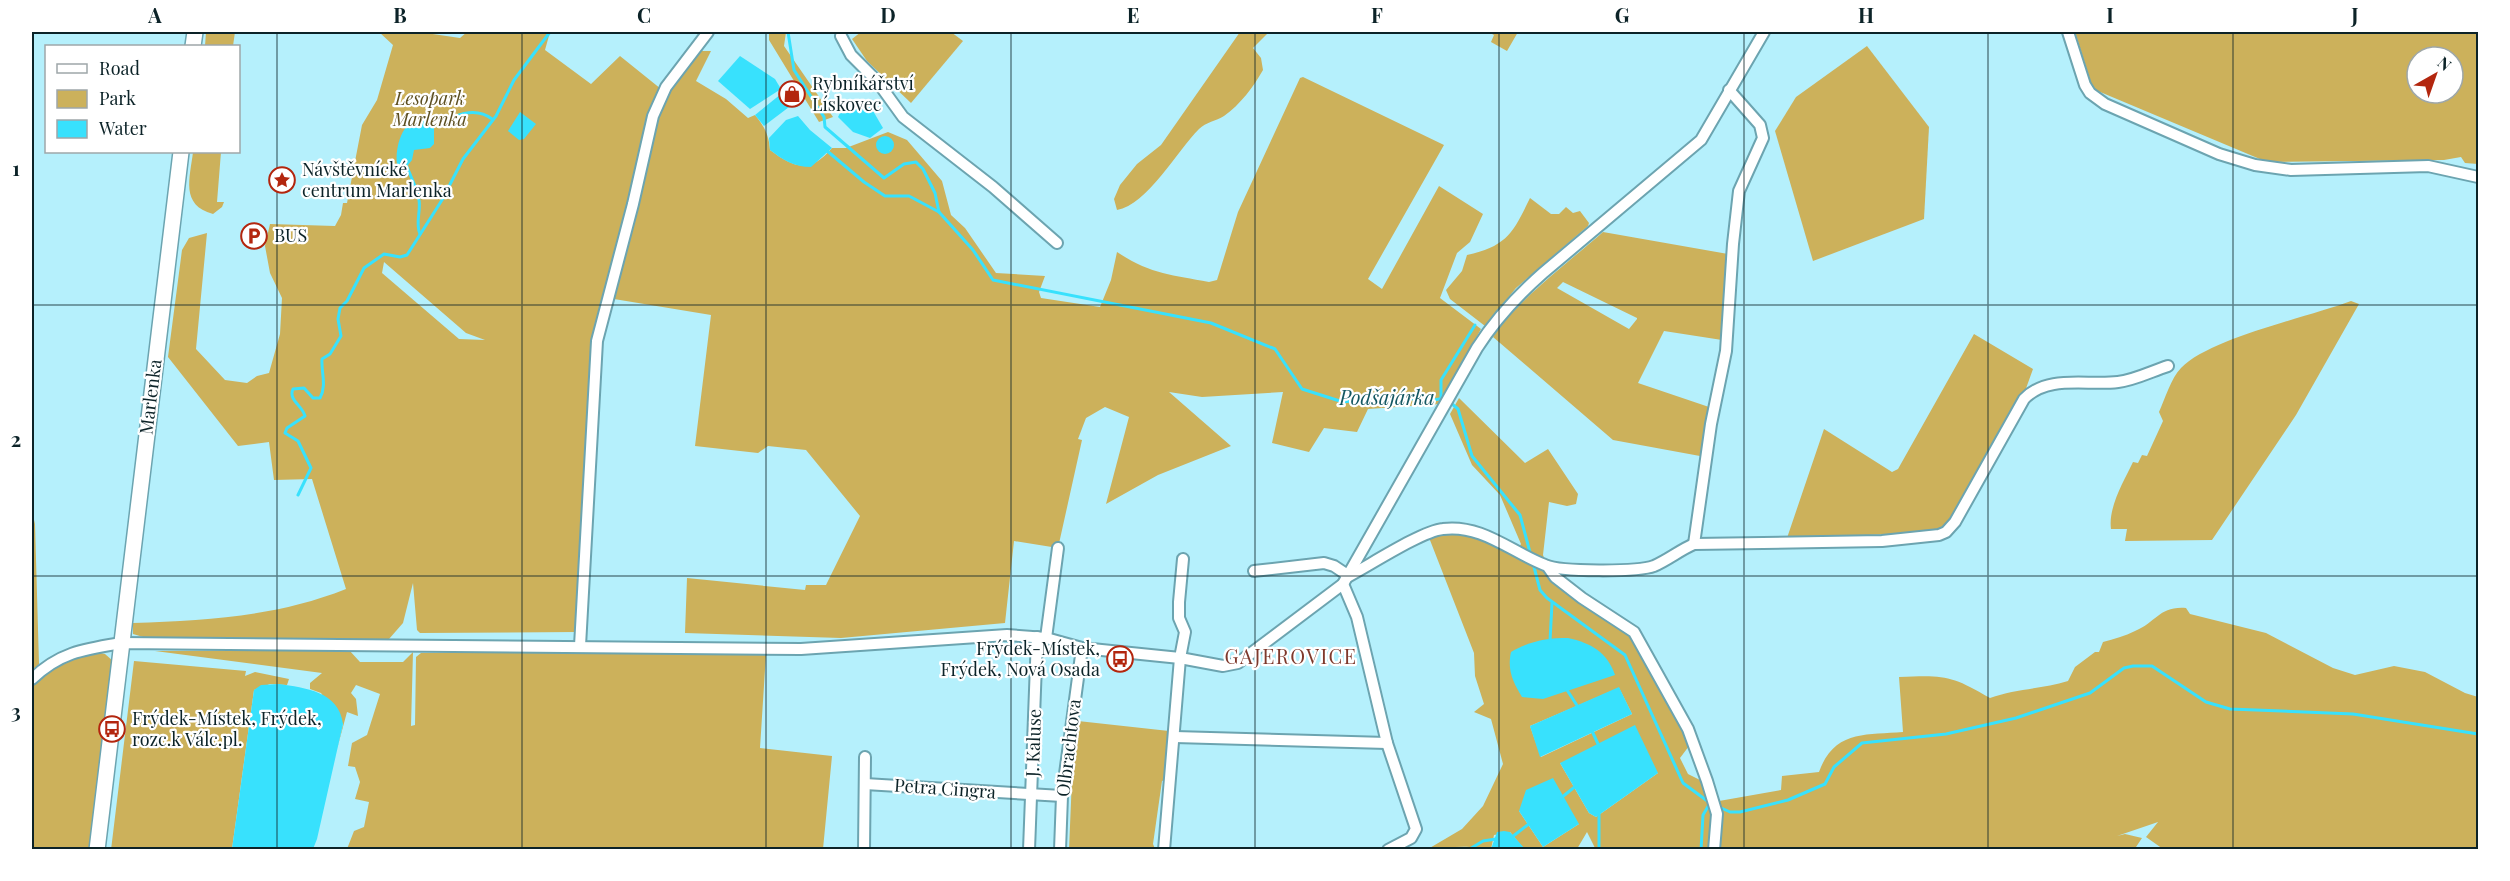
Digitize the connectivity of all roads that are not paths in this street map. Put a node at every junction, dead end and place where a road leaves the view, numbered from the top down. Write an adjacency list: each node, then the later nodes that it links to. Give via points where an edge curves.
1 (708, 32): 18 (street, via 666,87 653,116 597,340)
2 (1764, 32): 5 (street)
3 (2068, 32): 7 (street, via 2090,93 2105,104 2219,154 2291,170 2428,166)
4 (841, 33): 8 (street, via 851,55 877,81 903,117)
5 (1729, 90): 10 (street, via 1760,125 1763,138 1740,191 1726,351); 15 (street, via 1691,151 1519,295 1481,342)
6 (181, 153): 17 (main road, Marlenka)
7 (2478, 177)
8 (1057, 243)
9 (2168, 366): 10 (street, via 2120,382 2067,383 2032,391 1955,522 1939,535 1882,541)
10 (1694, 544): 13 (street, via 1654,566 1629,571)
11 (1058, 548): 16 (street, J. Kaluse)
12 (1183, 559): 20 (street, via 1179,618 1185,632)
13 (1548, 567): 15 (street, via 1470,530 1441,529); 34 (street, via 1582,598 1634,632 1688,729 1717,814)
14 (1254, 571): 15 (street, via 1324,563 1334,566)
15 (1346, 580): 20 (street, via 1238,663 1223,666); 23 (street)
16 (1041, 637): 18 (street, via 1007,635 801,649); 19 (street); 26 (street, J. Kaluse)
17 (122, 643): 18 (street); 21 (street, via 75,651 48,664); 28 (main road, Marlenka)
18 (580, 646)
19 (1082, 648): 20 (street); 27 (street, Olbrachtova)
20 (1180, 658): 22 (street)
21 (32, 679)
22 (1175, 737): 23 (street); 32 (street)
23 (1387, 743): 33 (street, via 1416,829 1411,838)
24 (865, 757): 25 (street)
25 (865, 784): 26 (street, Petra Cingra); 29 (street)
26 (1032, 794): 27 (street, Petra Cingra); 30 (street, J. Kaluse)
27 (1062, 796): 31 (street, Olbrachtova)
28 (97, 849)
29 (864, 849)
30 (1029, 849)
31 (1060, 849)
32 (1164, 849)
33 (1388, 849)
34 (1714, 849)

